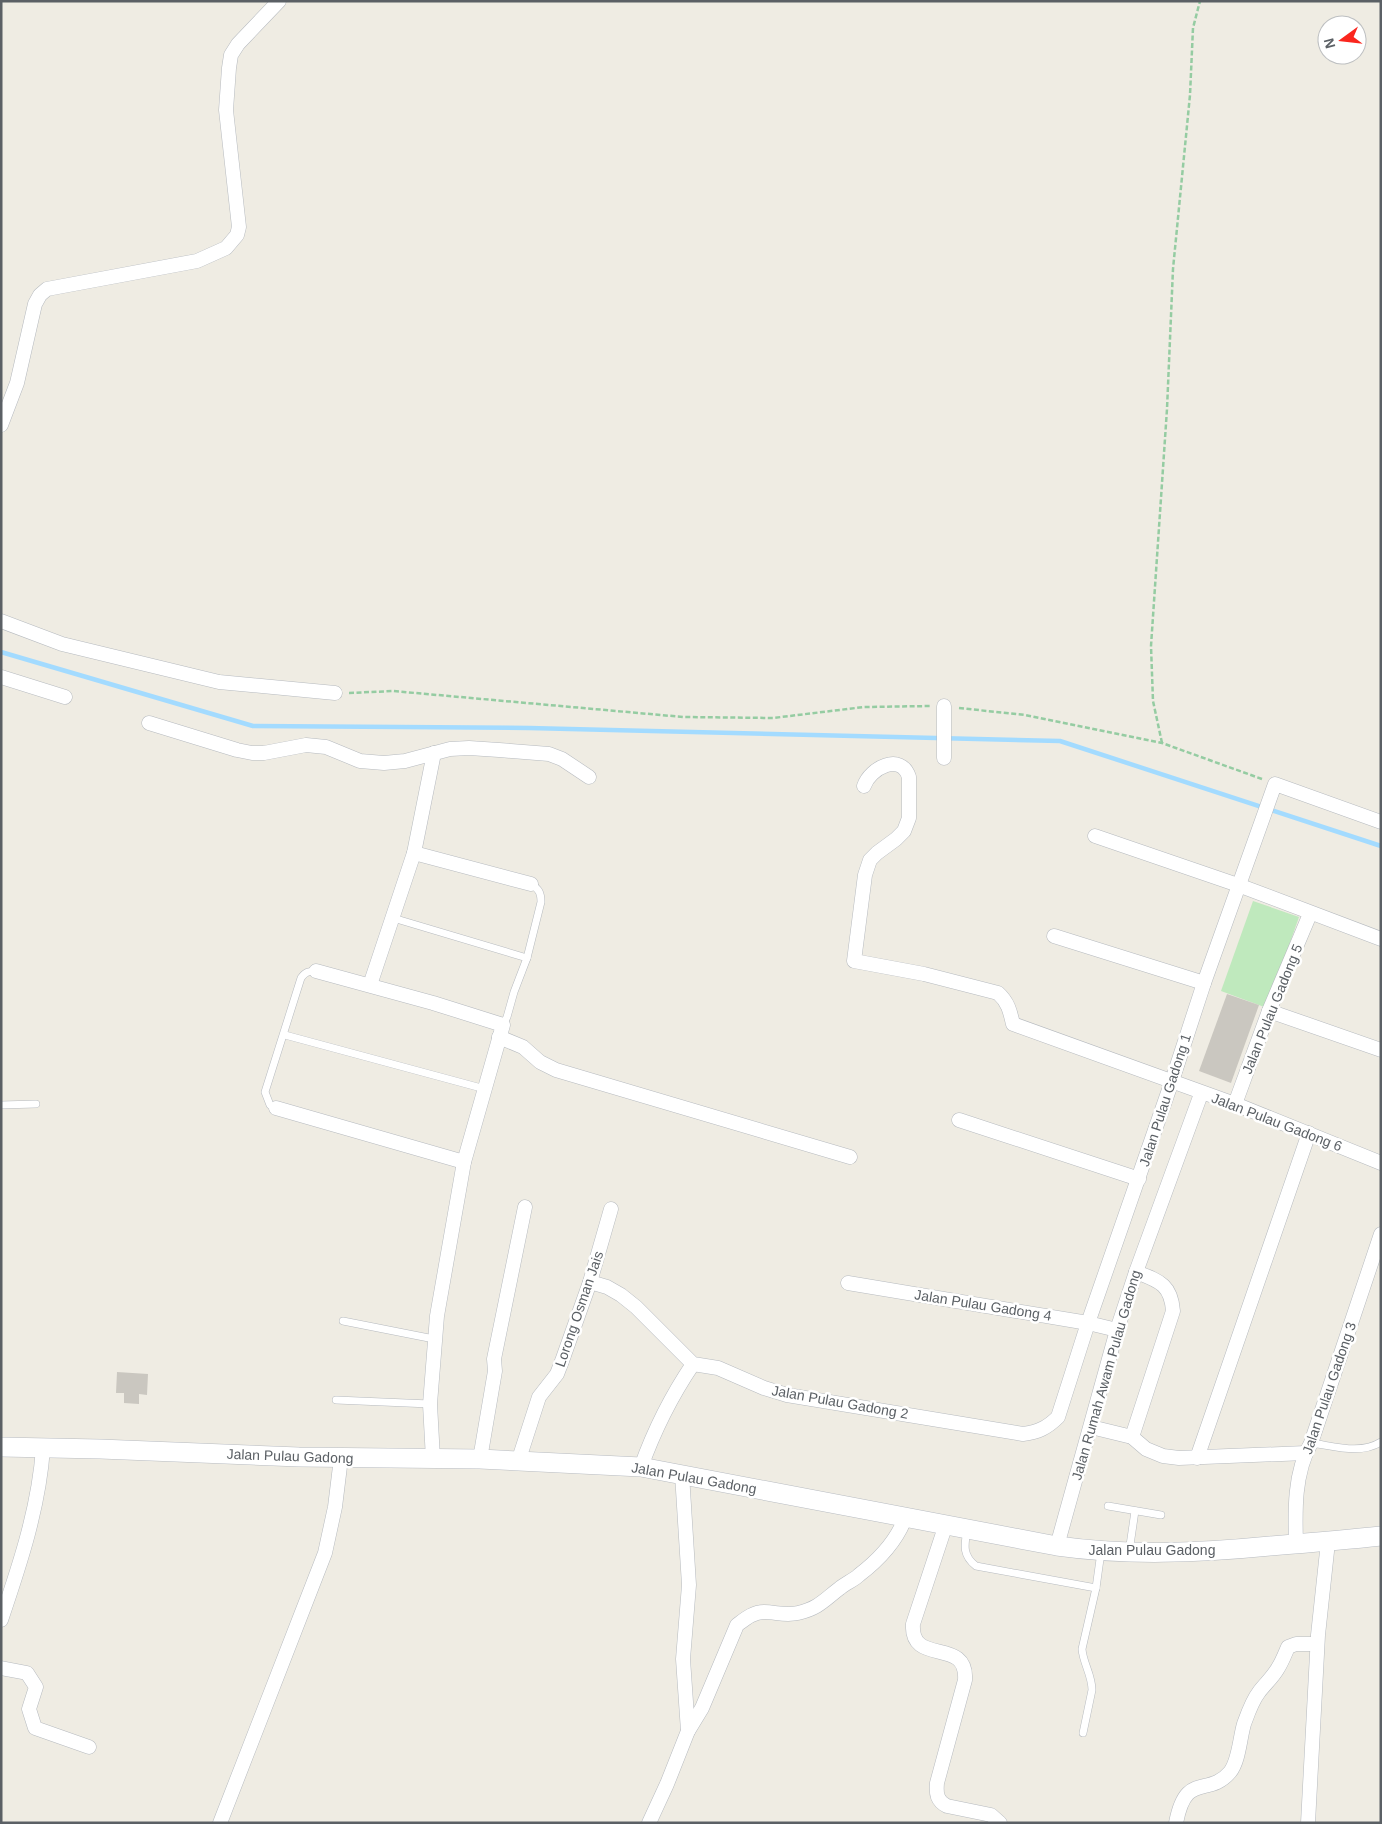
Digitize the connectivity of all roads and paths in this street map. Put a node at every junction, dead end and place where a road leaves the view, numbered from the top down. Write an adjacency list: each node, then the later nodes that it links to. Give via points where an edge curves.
1 (279, 1): 3 (street, via 231,55 226,110 237,235 226,248 197,261 47,289 35,304 17,383)
2 (1200, 1): 10 (path, via 1193,28 1190,95 1173,269 1151,646 1153,701)
3 (1, 424)
4 (1, 621): 6 (street, via 62,644 219,682)
5 (1, 677): 7 (street)
6 (334, 693): 8 (path, via 393,692 683,716 773,718 864,707)
7 (65, 697)
8 (944, 709): 10 (path, via 1025,715); 12 (street)
9 (149, 723): 11 (street, via 252,753 306,745 326,747 360,761 384,763)
10 (1162, 743): 15 (path)
11 (434, 753): 13 (street, via 469,748 550,754); 18 (street)
12 (944, 758)
13 (589, 777)
14 (864, 786): 33 (street, Jalan Pulau Gadong 6, via 869,776 885,764 902,766 909,777 909,818 896,840 870,860 865,875 854,961 998,992 1006,1000 1013,1024)
15 (1274, 788): 16 (street); 20 (street, Jalan Pulau Gadong 1)
16 (1381, 822)
17 (1095, 836): 20 (street)
18 (414, 854): 19 (street); 22 (street)
19 (532, 884): 25 (lane, via 538,888 541,902)
20 (1238, 885): 21 (street); 27 (street, Jalan Pulau Gadong 1)
21 (1310, 914): 24 (street); 29 (street, Jalan Pulau Gadong 5)
22 (393, 918): 25 (lane); 28 (street)
23 (1054, 936): 27 (street)
24 (1381, 939)
25 (527, 958): 30 (lane)
26 (316, 972): 28 (street); 31 (lane, via 305,973 301,978)
27 (1204, 983): 33 (street, Jalan Pulau Gadong 1)
28 (370, 985): 30 (street, via 477,1015)
29 (1269, 1011): 32 (street); 37 (street, Jalan Pulau Gadong 5)
30 (501, 1031): 34 (street); 42 (street, via 540,1062 556,1070)
31 (285, 1035): 34 (lane); 39 (lane, via 265,1092 270,1105)
32 (1381, 1050)
33 (1172, 1082): 35 (street, Jalan Pulau Gadong 6); 45 (street, Jalan Pulau Gadong 1)
34 (485, 1090): 43 (street)
35 (1202, 1094): 37 (street, Jalan Pulau Gadong 6); 49 (street, Jalan Rumah Awam Pulau Gadong)
36 (36, 1104): 38 (lane)
37 (1235, 1104): 41 (street, Jalan Pulau Gadong 6)
38 (1, 1105)
39 (276, 1108): 43 (street)
40 (959, 1120): 45 (street)
41 (1309, 1133): 44 (street, Jalan Pulau Gadong 6); 67 (street)
42 (850, 1156)
43 (464, 1162): 55 (street)
44 (1381, 1163)
45 (1139, 1179): 53 (street, Jalan Pulau Gadong 1)
46 (525, 1207): 69 (street, via 494,1359 495,1372)
47 (611, 1209): 50 (street, Lorong Osman Jais)
48 (1381, 1234): 65 (street, Jalan Pulau Gadong 3)
49 (1136, 1272): 54 (street, Jalan Rumah Awam Pulau Gadong); 61 (street, via 1158,1280 1168,1289 1173,1311)
50 (590, 1282): 56 (street, via 621,1295); 70 (street, Lorong Osman Jais, via 557,1374 539,1397)
51 (848, 1283): 53 (street, Jalan Pulau Gadong 4)
52 (343, 1321): 55 (lane)
53 (1088, 1323): 54 (street, Jalan Pulau Gadong 4); 59 (street, Jalan Pulau Gadong 1)
54 (1117, 1330): 60 (street, Jalan Rumah Awam Pulau Gadong)
55 (434, 1339): 58 (street)
56 (693, 1364): 59 (street, Jalan Pulau Gadong 2, via 718,1368 787,1395 1023,1434 1036,1432); 71 (street, via 672,1394)
57 (336, 1400): 58 (lane)
58 (430, 1404): 68 (street)
59 (1058, 1417)
60 (1091, 1427): 61 (street); 82 (street, Jalan Rumah Awam Pulau Gadong)
61 (1132, 1437): 67 (street, via 1146,1449 1163,1456)
62 (1381, 1442): 65 (lane, via 1358,1450)
63 (1, 1447): 64 (main road, Jalan Pulau Gadong)
64 (43, 1448): 66 (main road, Jalan Pulau Gadong); 86 (street, via 41,1478 16,1576)
65 (1309, 1448): 67 (street); 81 (street, Jalan Pulau Gadong 3, via 1297,1497)
66 (341, 1458): 68 (main road, Jalan Pulau Gadong); 92 (street, via 326,1553)
67 (1197, 1458)
68 (433, 1459): 69 (main road, Jalan Pulau Gadong)
69 (480, 1460): 70 (main road, Jalan Pulau Gadong)
70 (518, 1462): 71 (main road, Jalan Pulau Gadong)
71 (641, 1467): 72 (main road, Jalan Pulau Gadong)
72 (682, 1474): 76 (main road, Jalan Pulau Gadong); 89 (street, via 689,1585 683,1658)
73 (1108, 1506): 74 (lane)
74 (1135, 1511): 75 (lane); 84 (lane)
75 (1161, 1515)
76 (906, 1516): 77 (main road, Jalan Pulau Gadong); 89 (street, via 891,1546 827,1600 796,1613 777,1615 763,1612 748,1616 737,1625 702,1708)
77 (946, 1524): 78 (main road, Jalan Pulau Gadong); 94 (street, via 912,1634 923,1648 956,1656 966,1670 936,1791 941,1803 947,1806 991,1815)
78 (967, 1528): 82 (main road, Jalan Pulau Gadong); 85 (lane, via 965,1552 976,1566)
79 (1381, 1536): 80 (main road, Jalan Pulau Gadong)
80 (1328, 1542): 81 (main road, Jalan Pulau Gadong); 87 (street)
81 (1296, 1544): 84 (main road, Jalan Pulau Gadong, via 1214,1551)
82 (1057, 1546): 83 (main road, Jalan Pulau Gadong)
83 (1102, 1551): 84 (main road, Jalan Pulau Gadong); 85 (lane)
84 (1129, 1552)
85 (1096, 1588): 90 (lane, via 1082,1649 1092,1683)
86 (1, 1620)
87 (1317, 1644): 95 (street, via 1288,1647 1278,1669 1253,1702 1238,1744 1236,1763 1219,1781 1189,1791 1181,1802); 96 (street)
88 (1, 1668): 91 (street, via 27,1673 36,1687 29,1709 35,1728)
89 (688, 1731): 93 (street)
90 (1083, 1733)
91 (88, 1747)
92 (220, 1823)
93 (649, 1823)
94 (1000, 1823)
95 (1176, 1823)
96 (1308, 1823)

